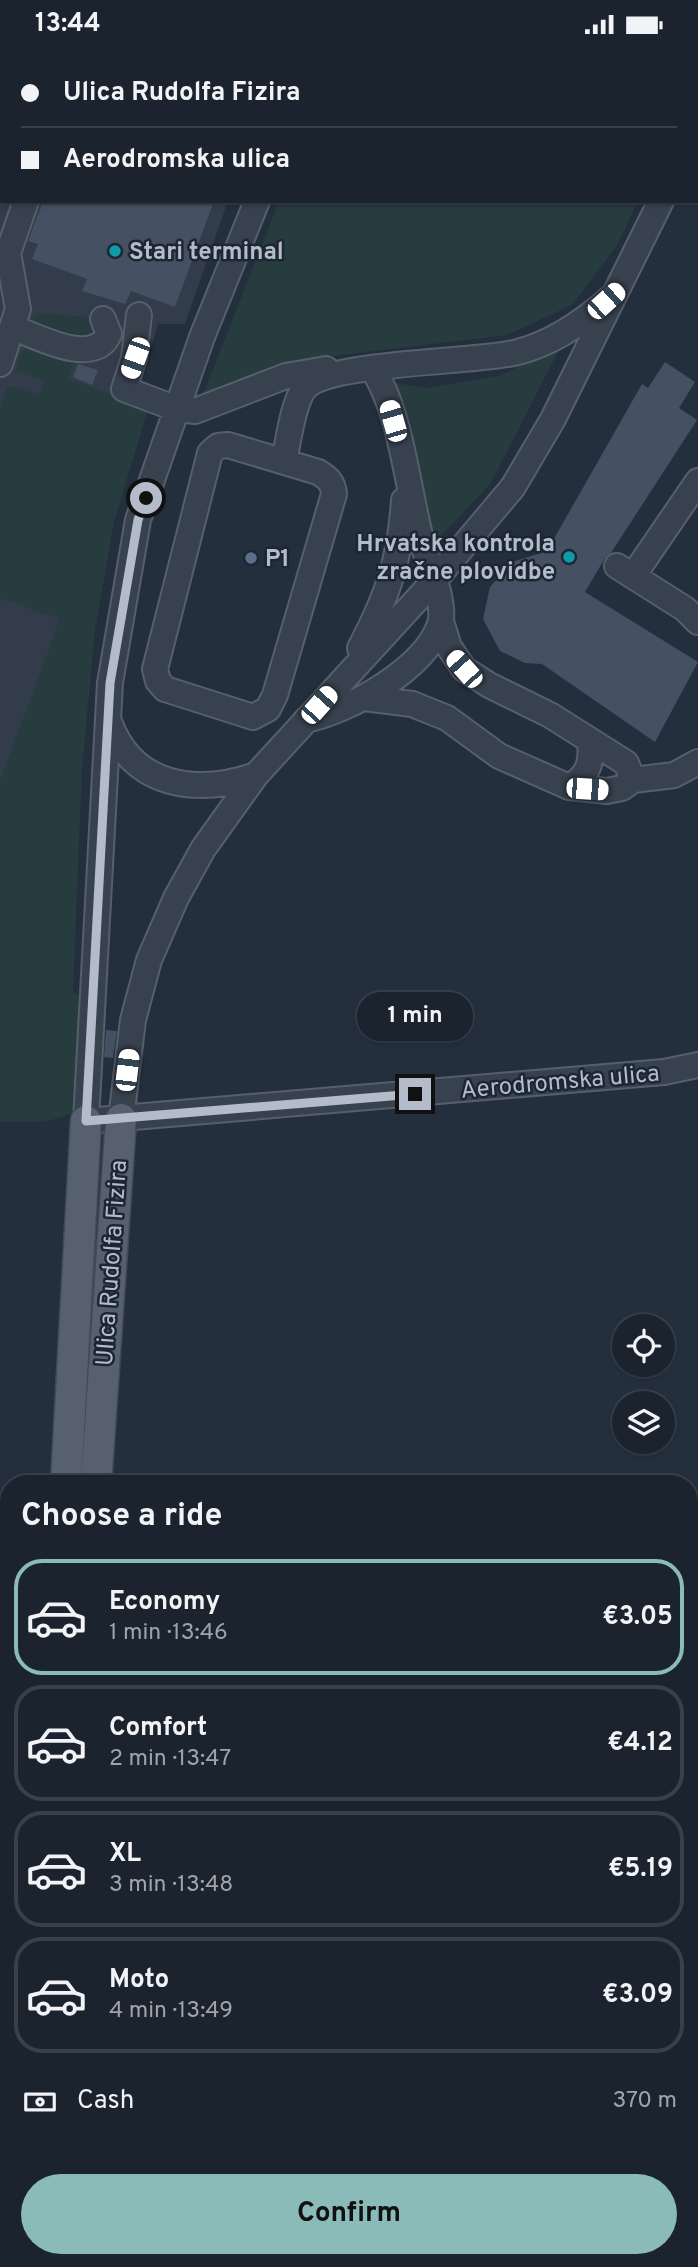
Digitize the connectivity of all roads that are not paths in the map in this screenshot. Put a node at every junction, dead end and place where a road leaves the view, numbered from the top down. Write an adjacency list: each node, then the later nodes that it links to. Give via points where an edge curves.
1 (25, 203): 8 (street, via 8,253 18,309)
2 (239, 203): 9 (street, via 194,334)
3 (256, 203): 9 (street, Ulica Rudolfa Fizira)
4 (660, 203): 5 (street, Ulica Rudolfa Fizira)
5 (618, 291): 11 (street, via 547,343 515,353); 17 (street, Ulica Rudolfa Fizira, via 513,487)
6 (139, 315): 13 (street, via 135,358 124,389)
7 (103, 319): 8 (street, via 108,334 105,341 90,349 68,348)
8 (12, 327): 10 (street)
9 (194, 360): 13 (street, Ulica Rudolfa Fizira)
10 (0, 364)
11 (372, 368): 12 (street, via 305,371); 14 (street, via 325,377 306,386); 15 (street, via 387,401)
12 (249, 392): 13 (street, via 195,411); 14 (street, via 271,390 280,398)
13 (177, 409): 22 (street, Ulica Rudolfa Fizira, via 138,520 110,683)
14 (283, 461): 14 (street, via 328,478 334,493 275,695 268,709 253,717 165,689 155,669 210,453 228,445)
15 (406, 468): 17 (street); 20 (street, via 399,554 392,580)
16 (698, 481): 19 (street, via 625,571)
17 (434, 581): 18 (street); 20 (street, Ulica Rudolfa Fizira)
18 (441, 621): 21 (street, via 418,656); 24 (street, via 455,659 471,675)
19 (698, 622)
20 (345, 676): 23 (street, Ulica Rudolfa Fizira)
21 (363, 698): 23 (street, via 330,715); 28 (street, via 412,704 447,718 499,756)
22 (108, 720): 26 (street, via 124,752 158,777 199,786); 31 (street, Ulica Rudolfa Fizira)
23 (306, 720): 26 (street, Ulica Rudolfa Fizira)
24 (590, 741): 27 (street, via 626,763); 28 (street, via 590,768)
25 (698, 762): 27 (street, via 674,775)
26 (256, 775): 30 (street, Ulica Rudolfa Fizira, via 202,849 149,960 133,1020)
27 (633, 780): 28 (street, via 607,791)
28 (569, 787)
29 (698, 1065): 30 (street, Aerodromska ulica, via 664,1072)
30 (121, 1119): 31 (street, Aerodromska ulica); 33 (main road, Ulica Rudolfa Fizira)
31 (86, 1121): 32 (main road, Ulica Rudolfa Fizira)
32 (66, 1475)
33 (97, 1475)

